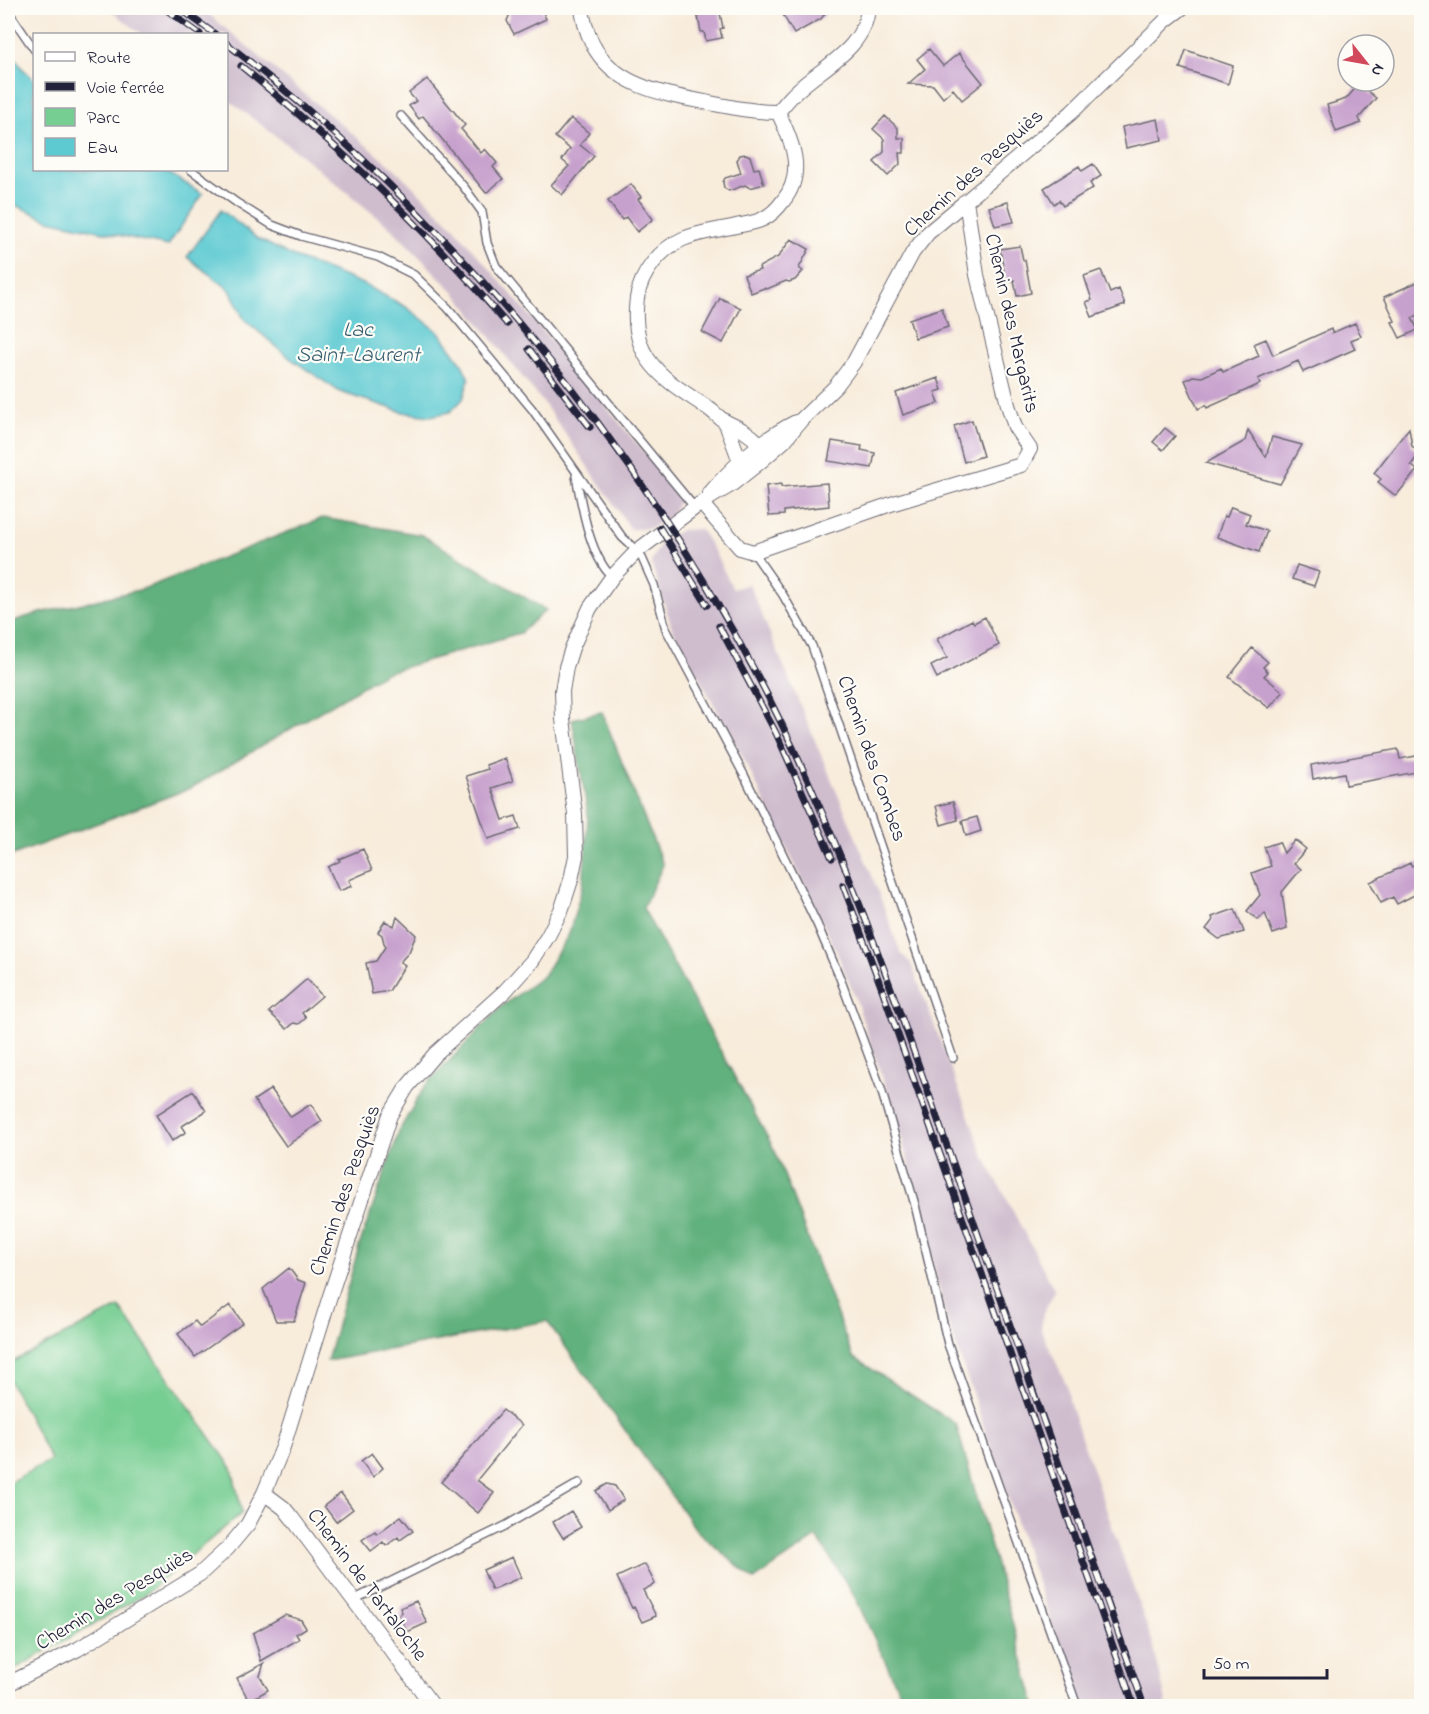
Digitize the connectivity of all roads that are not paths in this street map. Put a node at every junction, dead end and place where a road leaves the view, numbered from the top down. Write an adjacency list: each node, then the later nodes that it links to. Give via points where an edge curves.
1 (582, 8): 6 (street, via 598,53 630,81 675,97 756,112)
2 (868, 8): 6 (street, via 852,45)
3 (1182, 8): 9 (street, Chemin des Pesquiès, via 1071,113)
4 (8, 11): 5 (lane)
5 (33, 48)
6 (778, 112): 11 (street, via 789,134 797,171 785,199 762,220 683,239 668,247 645,275 638,295 637,332 648,359 669,381)
7 (401, 116): 16 (lane, via 482,212 496,266)
8 (192, 171): 15 (lane, via 272,225 378,257 414,275 448,308 532,409)
9 (964, 202): 10 (street, Chemin des Pesquiès, via 928,233 913,252 854,362); 18 (street, Chemin des Margarits, via 1008,405 1015,427 1030,449 1021,465 894,502)
10 (801, 420): 12 (street, Chemin des Pesquiès); 14 (street, Chemin des Pesquiès)
11 (725, 421): 12 (street, via 741,427); 13 (street)
12 (760, 444): 13 (street, Chemin des Pesquiès); 14 (street)
13 (742, 460): 14 (street); 16 (street, Chemin des Pesquiès)
14 (760, 462): 16 (street, Chemin des Pesquiès)
15 (575, 473): 17 (lane, via 622,537); 19 (lane, via 594,546)
16 (698, 506): 17 (street, Chemin des Pesquiès); 18 (street, Chemin des Combes, via 740,548)
17 (637, 551): 19 (street, Chemin des Pesquiès); 26 (lane, via 654,585 666,629 744,775 840,978 881,1089 915,1205 948,1344)
18 (753, 552): 20 (lane, Chemin des Combes, via 812,646)
19 (612, 577): 22 (street, Chemin des Pesquiès, via 578,630 562,691 576,856 562,908 532,961 505,992 435,1054 390,1115 283,1447)
20 (952, 1058)
21 (579, 1483): 23 (lane, via 506,1526)
22 (264, 1493): 23 (street, Chemin de Tartaloche, via 284,1508); 24 (street, Chemin des Pesquiès, via 248,1524 200,1574 78,1649)
23 (355, 1599): 25 (street, Chemin de Tartaloche)
24 (8, 1684)
25 (433, 1707)
26 (1077, 1707)

